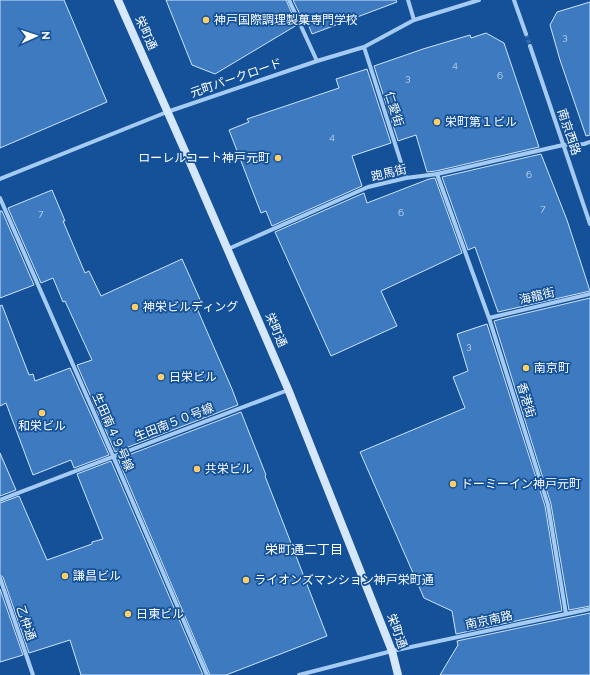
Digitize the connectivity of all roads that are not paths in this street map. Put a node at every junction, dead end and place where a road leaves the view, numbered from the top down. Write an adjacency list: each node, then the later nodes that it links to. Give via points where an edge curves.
1 (118, 0): 11 (street, 栄町通)
2 (289, 0): 10 (street)
3 (408, 0): 6 (street)
4 (479, 0): 6 (street, 元町パークロード)
5 (514, 0): 7 (street)
6 (414, 20): 9 (street, 元町パークロード)
7 (526, 34)
8 (530, 46): 13 (street, 南京西路)
9 (364, 47): 10 (street, 元町パークロード); 15 (street, 仁愛街)
10 (317, 61): 11 (street, 元町パークロード)
11 (167, 112): 16 (street, 元町パークロード); 19 (street, 栄町通)
12 (590, 142): 13 (street, 跑馬街)
13 (563, 145): 14 (street, 跑馬街); 18 (street, 南京西路)
14 (437, 174): 15 (street, 跑馬街); 21 (street, 香港街)
15 (406, 178): 19 (street, 跑馬街, via 368,187)
16 (0, 179)
17 (0, 198): 23 (street, 生田南４９号線)
18 (590, 224)
19 (228, 249): 22 (street, 栄町通)
20 (590, 294): 21 (street, 海龍街)
21 (490, 318): 27 (street, 香港街, via 548,505)
22 (288, 390): 23 (street, 生田南５０号線); 28 (street, 栄町通)
23 (113, 456): 24 (street, 生田南５０号線); 30 (street, 生田南４９号線)
24 (0, 500)
25 (0, 578): 29 (street, 乙仲通)
26 (590, 609): 27 (street, 南京南路)
27 (566, 614): 28 (street, 南京南路)
28 (392, 651): 31 (street, 南京南路); 32 (street, 栄町通)
29 (33, 675)
30 (207, 675)
31 (300, 675)
32 (398, 675)

